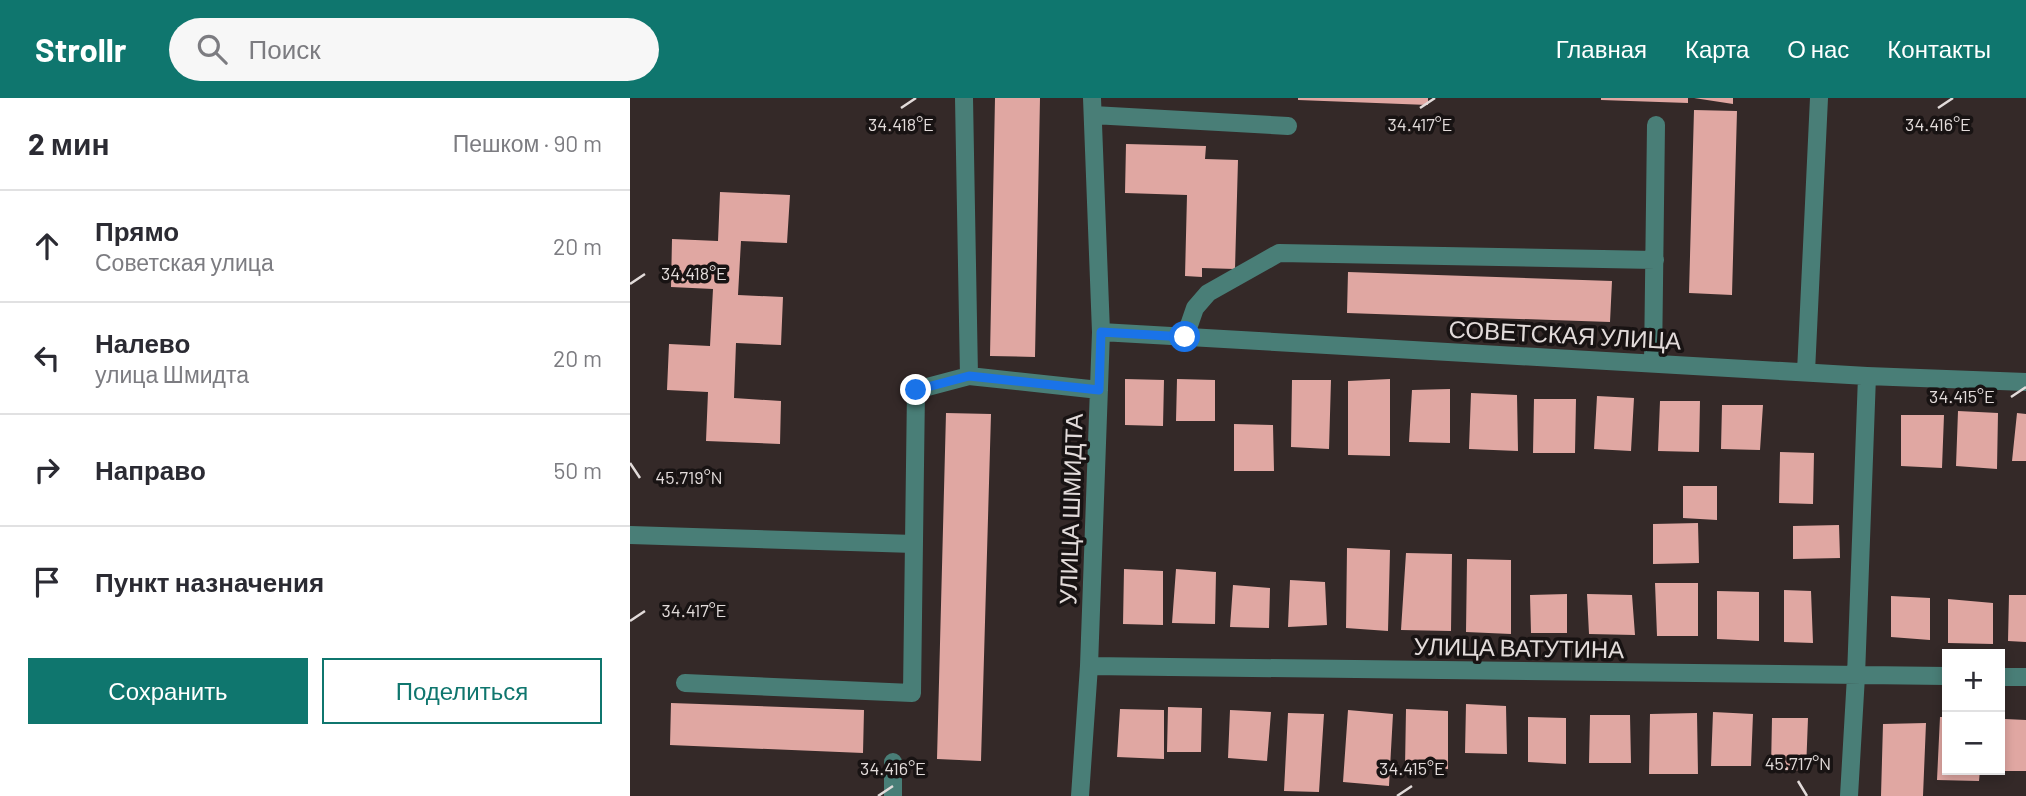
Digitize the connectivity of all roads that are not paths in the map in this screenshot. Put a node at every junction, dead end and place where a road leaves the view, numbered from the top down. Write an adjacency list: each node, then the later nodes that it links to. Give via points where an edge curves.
1 (964, 98): 11 (street)
2 (1819, 98): 10 (street)
3 (1092, 107): 5 (street); 7 (street, УЛИЦА ШМИДТА)
4 (1656, 125): 6 (street)
5 (1288, 126)
6 (1655, 260): 8 (street, via 1279,253 1208,293 1195,309); 9 (street)
7 (1101, 332): 8 (street, СОВЕТСКАЯ УЛИЦА); 14 (street, УЛИЦА ШМИДТА)
8 (1185, 337): 9 (street, СОВЕТСКАЯ УЛИЦА)
9 (1653, 363): 10 (street, СОВЕТСКАЯ УЛИЦА)
10 (1805, 372): 12 (street, СОВЕТСКАЯ УЛИЦА)
11 (969, 376): 14 (street); 16 (street, via 916,390)
12 (1867, 376): 13 (street, СОВЕТСКАЯ УЛИЦА); 18 (street)
13 (2026, 382)
14 (1099, 390): 17 (street, УЛИЦА ШМИДТА)
15 (630, 535): 16 (street)
16 (914, 544): 22 (street, via 912,693)
17 (1089, 667): 18 (street, УЛИЦА ВАТУТИНА); 25 (street, УЛИЦА ШМИДТА)
18 (1856, 676): 19 (street, УЛИЦА ВАТУТИНА); 26 (street)
19 (1942, 676)
20 (2005, 677): 21 (street)
21 (2026, 677)
22 (685, 683)
23 (892, 762): 24 (street)
24 (893, 796)
25 (1080, 796)
26 (1849, 796)

